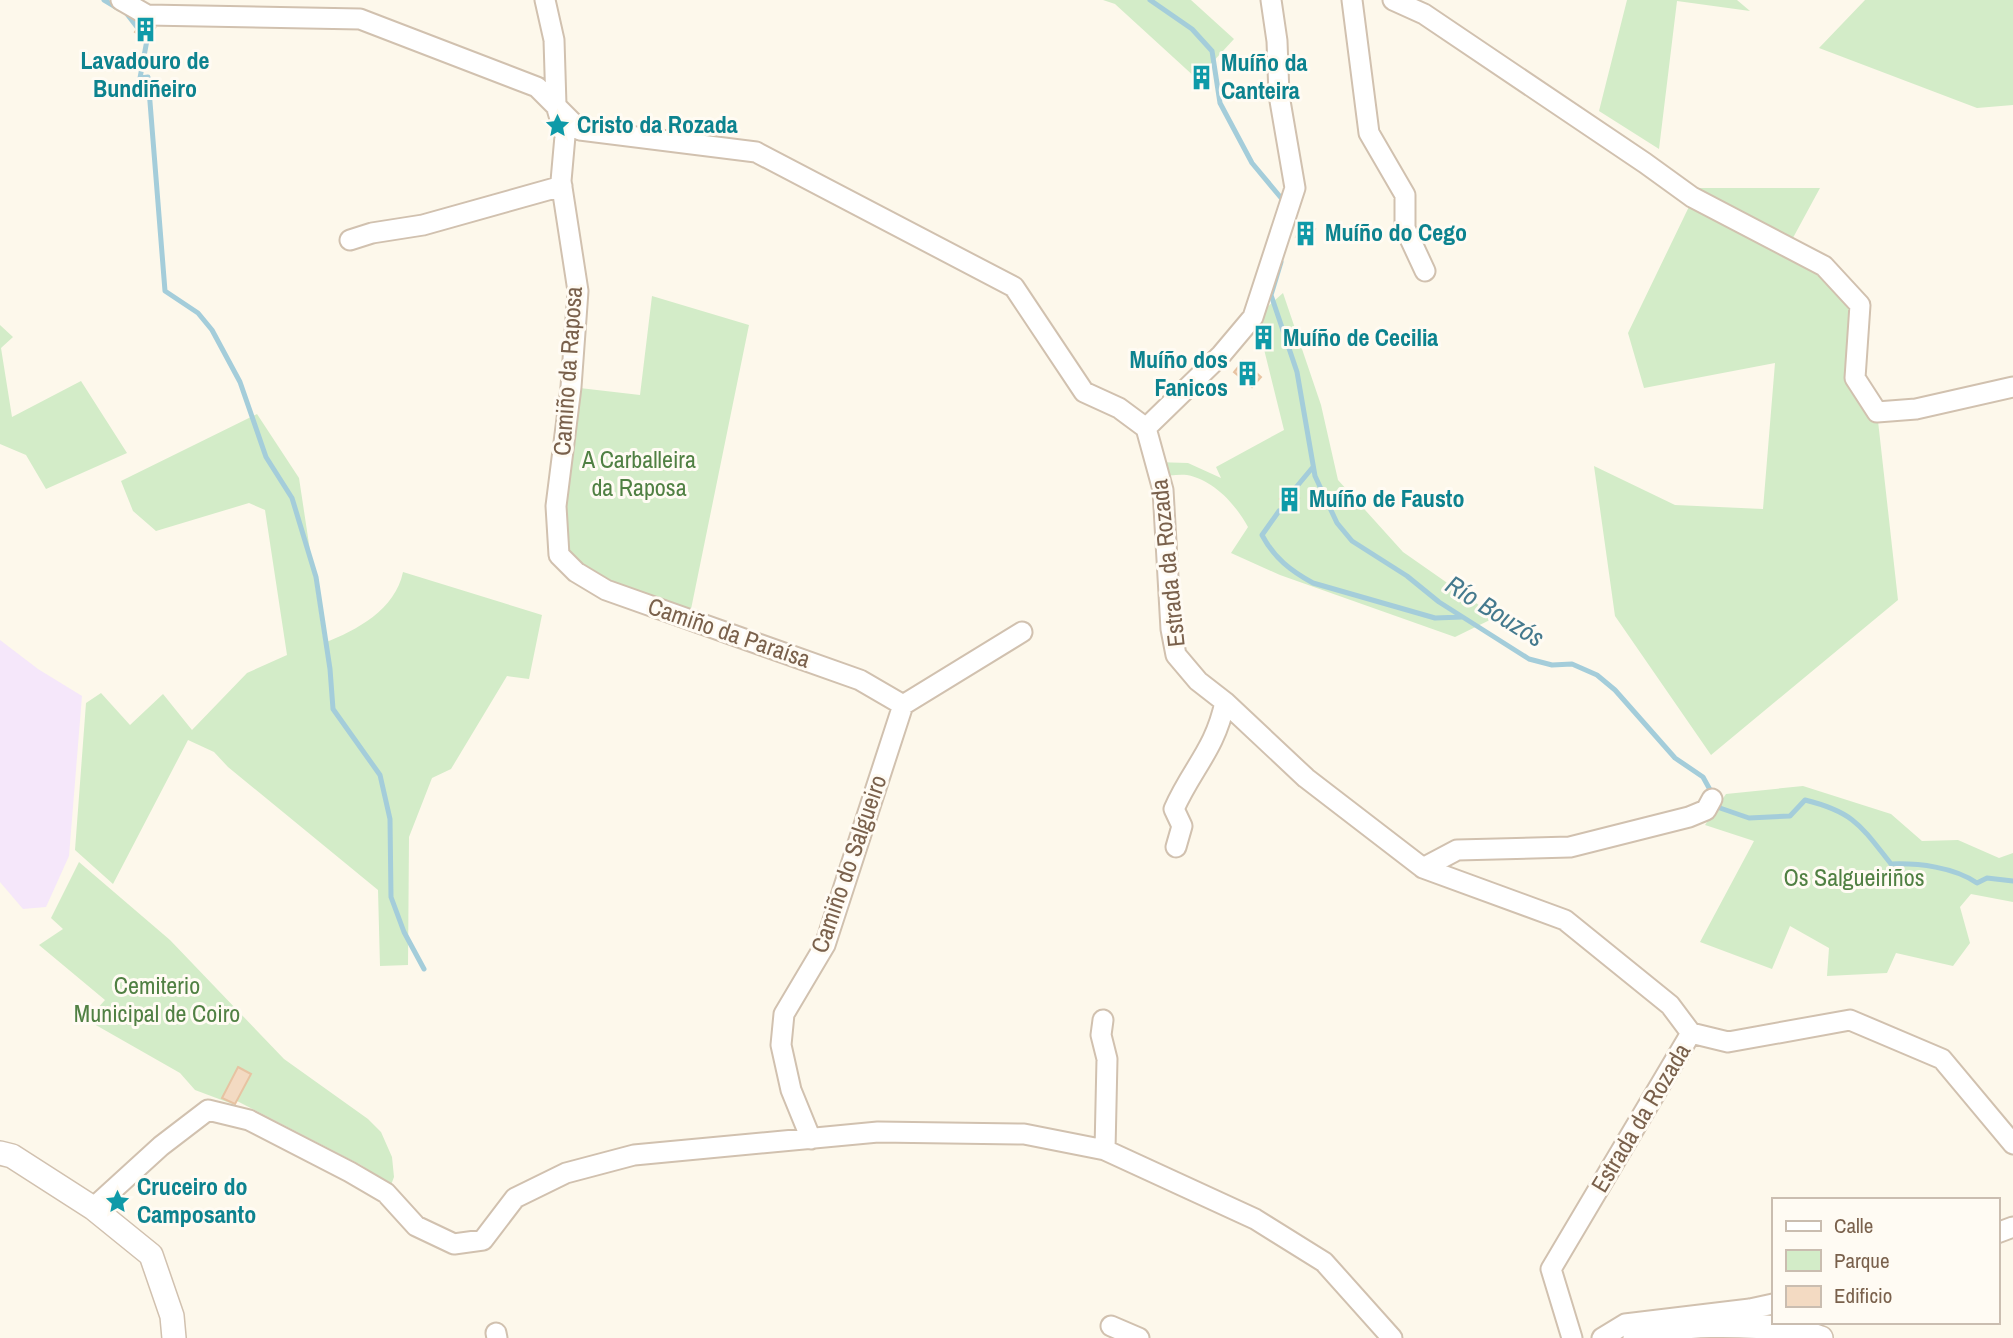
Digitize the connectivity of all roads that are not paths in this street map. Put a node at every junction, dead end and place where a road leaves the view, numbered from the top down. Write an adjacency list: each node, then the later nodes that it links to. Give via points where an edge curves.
1 (121, 0): 6 (street, via 147,15 360,19 537,87)
2 (545, 0): 6 (street, Camiño da Raposa, via 554,40)
3 (1271, 0): 11 (street, via 1279,95 1294,188 1253,317)
4 (1352, 0): 9 (street, via 1369,133 1405,195 1405,228)
5 (1393, 0): 10 (street, via 1424,14 1692,197 1824,266 1860,305 1855,378 1877,412 1916,409)
6 (556, 105): 7 (street, Camiño da Raposa, via 565,136); 11 (street, via 580,130 756,152 1014,287 1084,392 1119,408)
7 (562, 186): 8 (street); 12 (street, Camiño da Raposa, via 578,291 556,506)
8 (350, 240)
9 (1425, 271)
10 (2013, 387)
11 (1146, 428): 14 (street, Estrada da Rozada, via 1163,490 1176,655 1198,681)
12 (559, 555): 15 (street, Camiño da Paraísa, via 606,590 860,680)
13 (1022, 632): 15 (street)
14 (1225, 702): 17 (street, via 1208,754 1174,809 1182,826); 18 (street, Estrada da Rozada, via 1306,778)
15 (903, 705): 21 (street, Camiño do Salgueiro, via 825,945 783,1014 781,1045 786,1068)
16 (1712, 799): 18 (street, via 1706,810 1689,817 1570,847 1457,850)
17 (1176, 847)
18 (1423, 868): 20 (street, Estrada da Rozada, via 1564,920 1670,1005)
19 (1103, 1020): 23 (street)
20 (1691, 1033): 22 (street, via 1728,1042 1850,1020 1942,1059); 31 (street, Estrada da Rozada, via 1551,1269)
21 (811, 1139): 23 (street, via 878,1132 1024,1134); 25 (street, via 635,1155 566,1173 515,1198 483,1240 454,1244 416,1226 386,1194 350,1172 249,1120 208,1110)
22 (2013, 1144)
23 (1105, 1150): 30 (street, via 1255,1219 1324,1262)
24 (0, 1153): 25 (street, via 12,1156)
25 (93, 1208): 28 (street, via 150,1255 172,1316)
26 (1772, 1304): 32 (street, via 1625,1324)
27 (1111, 1326): 29 (street)
28 (174, 1338)
29 (1139, 1338)
30 (1392, 1338)
31 (1572, 1338)
32 (1602, 1338)
33 (1635, 1338): 34 (street, via 1649,1332 1706,1328 1793,1329)
34 (1821, 1338)

